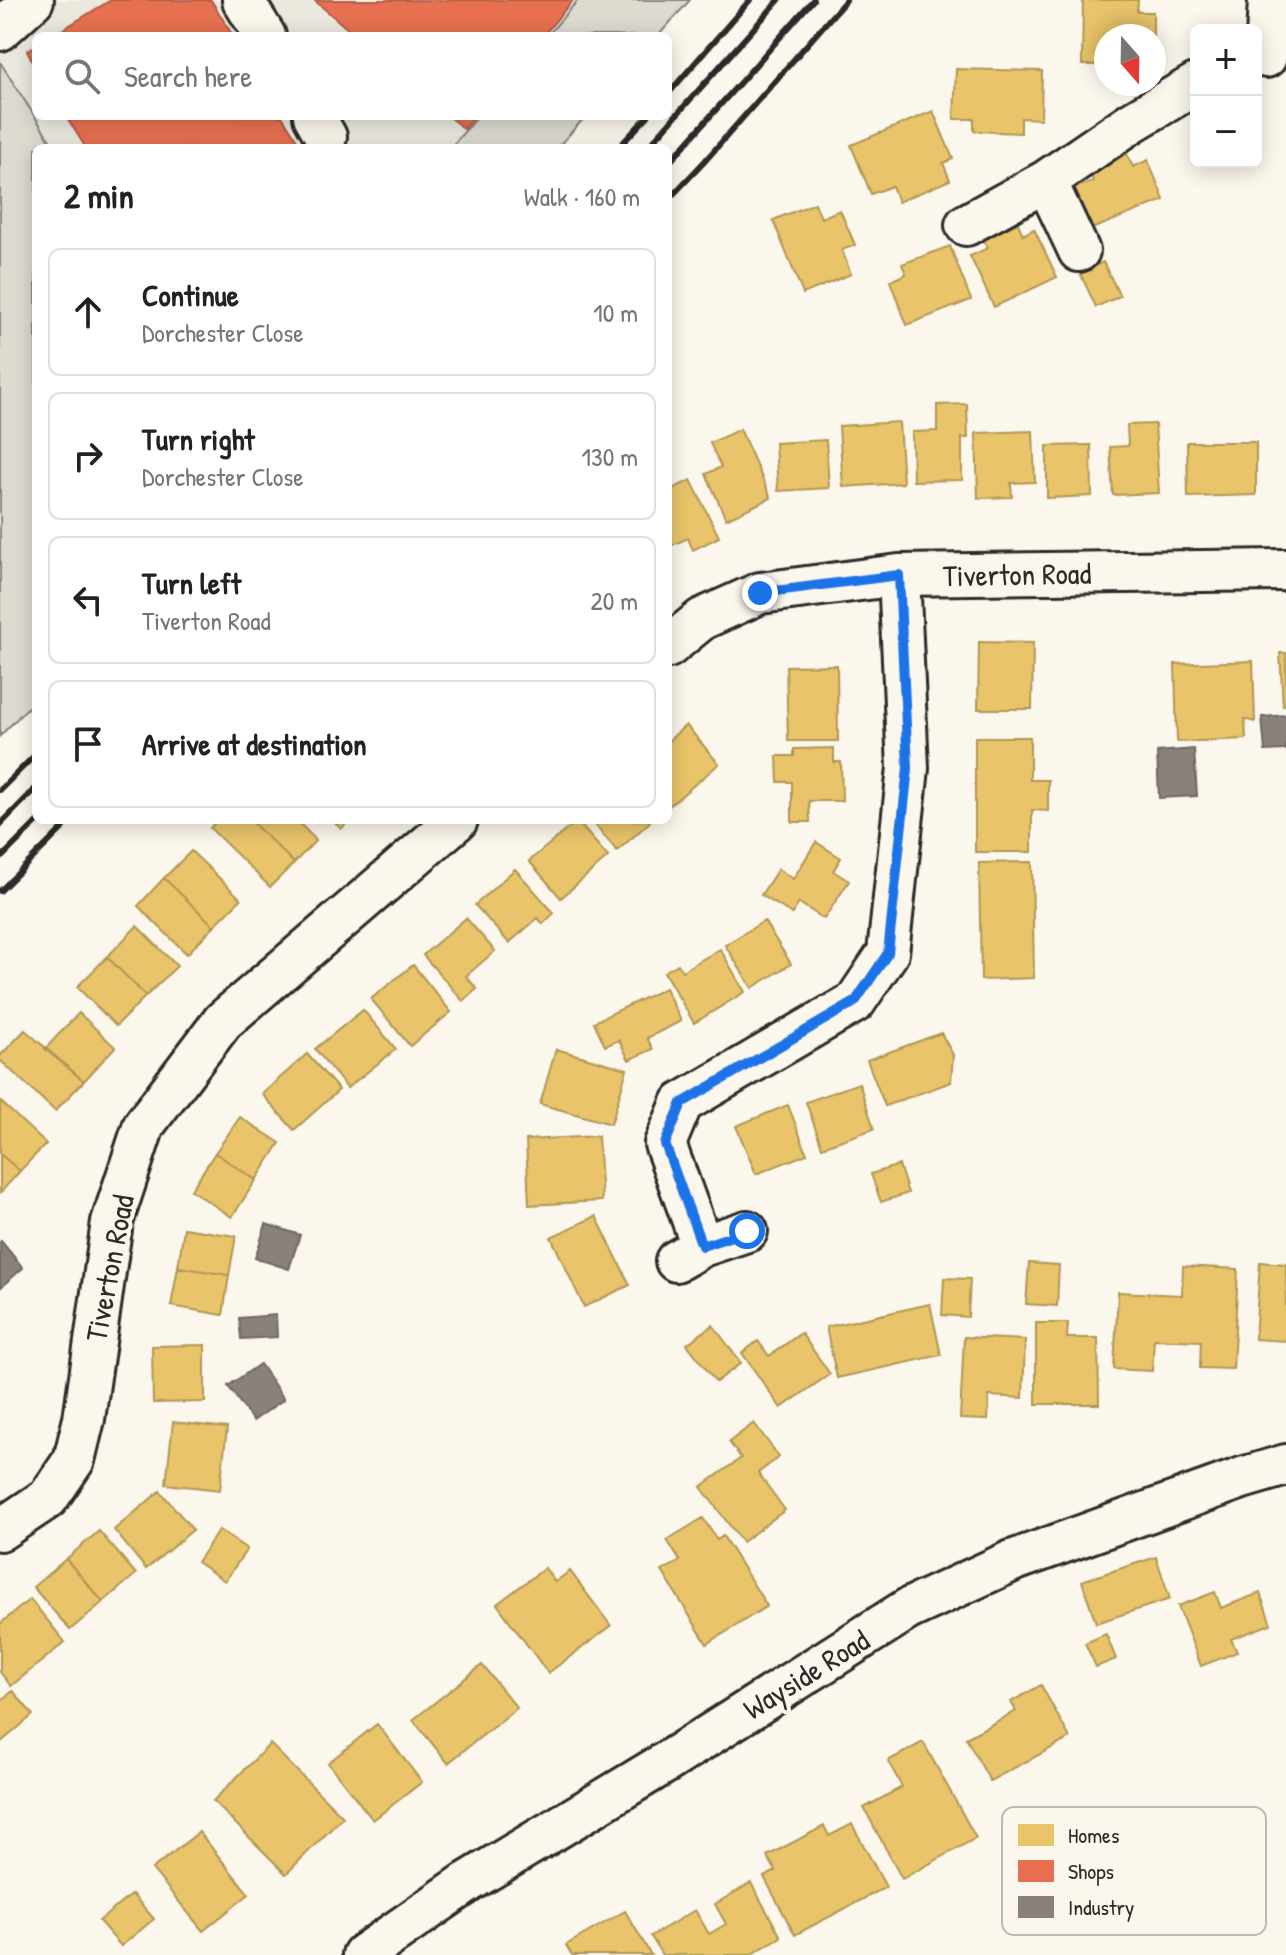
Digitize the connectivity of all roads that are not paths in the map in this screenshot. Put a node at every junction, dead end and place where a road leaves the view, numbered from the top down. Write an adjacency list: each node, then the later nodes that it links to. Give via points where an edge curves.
1 (33, 0): 4 (street)
2 (243, 0): 5 (street)
3 (1269, 0): 6 (street)
4 (0, 30)
5 (263, 32)
6 (1269, 58)
7 (1190, 88): 8 (street)
8 (1046, 181): 9 (street); 10 (street)
9 (966, 225)
10 (1079, 251)
11 (1286, 570): 12 (street, Tiverton Road)
12 (899, 575): 13 (street, Tiverton Road, via 760,593 702,619); 15 (street, via 908,768 888,953 855,1002 682,1103 665,1144 689,1254)
13 (672, 644)
14 (452, 824): 17 (street, Tiverton Road, via 223,1021 144,1125 112,1222 74,1460 48,1498)
15 (747, 1231)
16 (1286, 1465): 18 (street, Wayside Road, via 1012,1561 908,1609 468,1882)
17 (0, 1530)
18 (363, 1955)

